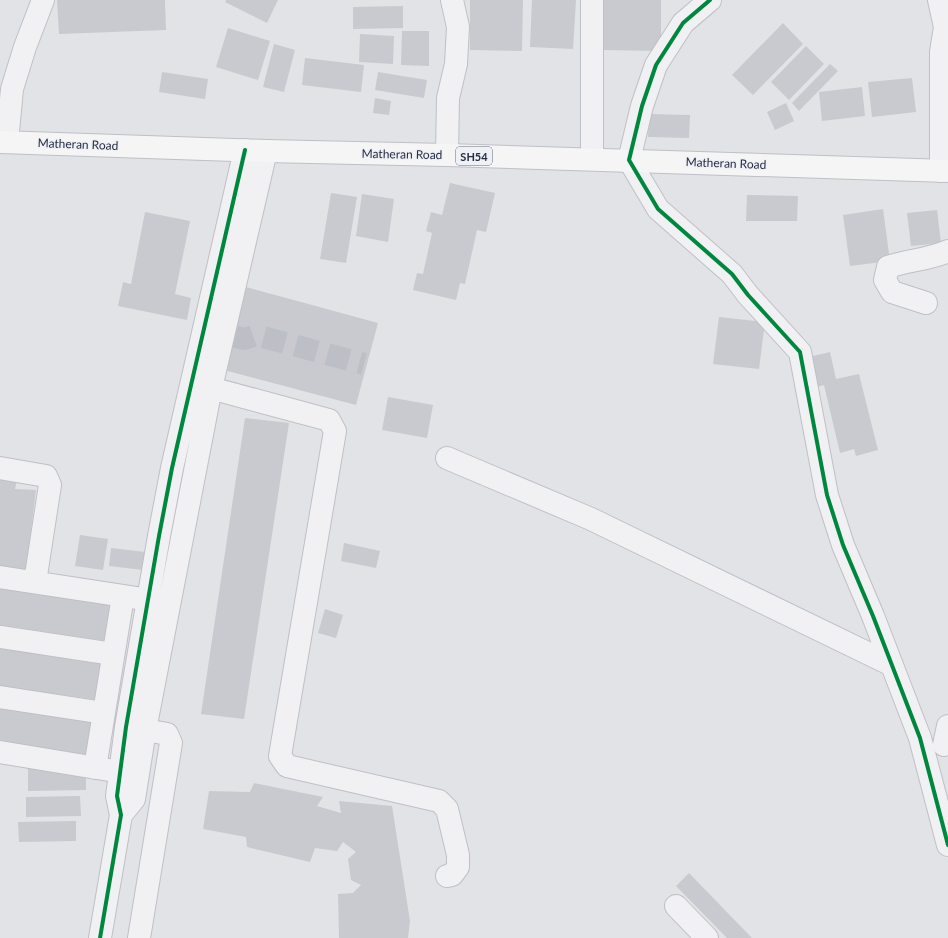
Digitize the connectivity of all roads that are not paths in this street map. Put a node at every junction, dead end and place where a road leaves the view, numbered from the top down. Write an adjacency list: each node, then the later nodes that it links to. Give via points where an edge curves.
1 (43, 0): 6 (street, via 12,89)
2 (452, 0): 8 (street, via 458,27 456,64 448,98)
3 (592, 0): 9 (street)
4 (710, 0): 10 (street, via 683,23 656,65 642,106)
5 (939, 0): 11 (street, via 945,26 941,52)
6 (4, 142): 7 (main road, Matheran Road / SH54)
7 (255, 151): 8 (main road, Matheran Road / SH54); 14 (street); 14 (street, via 230,327)
8 (447, 155): 9 (main road, Matheran Road / SH54)
9 (592, 159): 10 (main road, Matheran Road / SH54)
10 (629, 160): 11 (main road, Matheran Road / SH54); 23 (street, via 658,209 732,274 800,352 827,495 843,545)
11 (945, 171)
12 (948, 251): 13 (street, via 934,257 888,267 884,280 892,292)
13 (926, 303)
14 (201, 386): 20 (street, via 172,468); 26 (street); 32 (street, via 329,420 335,431 280,756 287,766 439,801 447,809 458,855 458,867 452,875)
15 (447, 458): 23 (street, via 591,519)
16 (0, 468): 18 (street, via 46,476 50,485)
17 (0, 577): 18 (street)
18 (35, 582): 19 (street)
19 (123, 596): 20 (street); 22 (street)
20 (148, 600): 26 (street)
21 (0, 637): 22 (street)
22 (113, 654): 25 (street)
23 (892, 665): 31 (street, via 920,738)
24 (0, 697): 25 (street)
25 (104, 712): 29 (street)
26 (136, 728): 28 (street); 30 (street, via 166,734 171,743)
27 (0, 752): 29 (street)
28 (128, 767): 29 (street); 30 (street); 34 (street, via 134,799 121,815)
29 (95, 768)
30 (167, 770): 35 (street)
31 (948, 845)
32 (447, 876)
33 (676, 906): 36 (street)
34 (100, 938)
35 (139, 938)
36 (707, 938)

